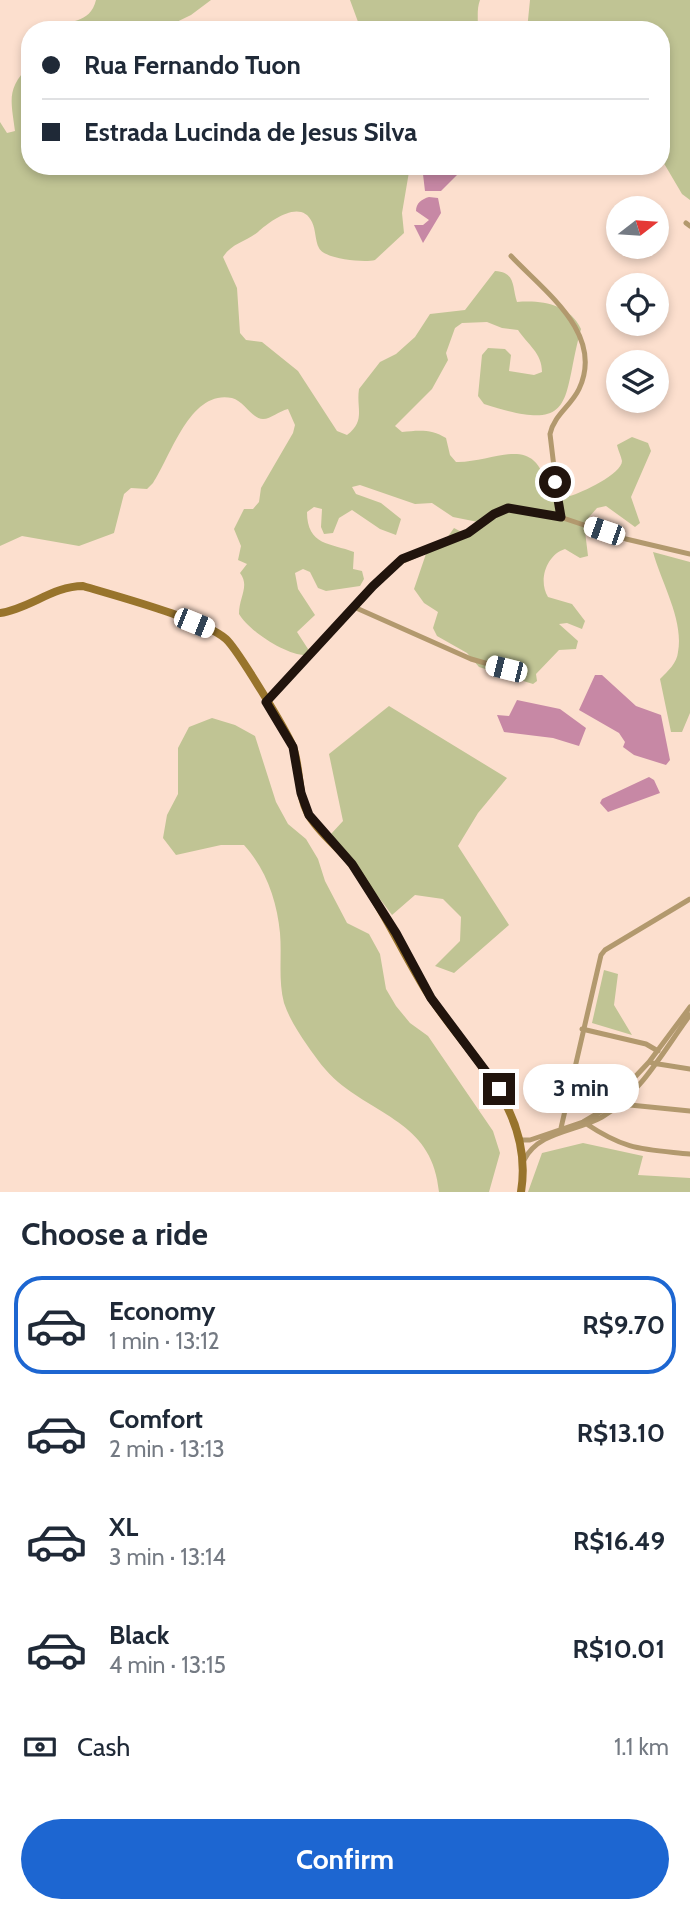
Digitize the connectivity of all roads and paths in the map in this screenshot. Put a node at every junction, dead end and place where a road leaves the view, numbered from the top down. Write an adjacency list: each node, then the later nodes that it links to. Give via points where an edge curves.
1 (511, 256): 2 (street, via 573,323 585,349 579,389 554,421 550,434)
2 (561, 517): 3 (street); 4 (street, via 502,510 468,533 402,559)
3 (690, 554)
4 (354, 607): 6 (street, via 471,659); 7 (street)
5 (0, 613): 7 (main road, via 75,586 135,602 218,633 235,650)
6 (506, 669)
7 (266, 702): 20 (main road, via 293,747 309,815 352,864 431,998 492,1077)
8 (690, 899): 12 (street, via 605,950)
9 (690, 1007): 11 (street)
10 (690, 1015): 11 (street)
11 (685, 1022): 13 (street); 14 (street)
12 (582, 1030): 13 (street, via 646,1044); 19 (street)
13 (658, 1051): 14 (street)
14 (651, 1063): 15 (street); 16 (street)
15 (690, 1069)
16 (616, 1103): 17 (street); 18 (street)
17 (690, 1111)
18 (585, 1123): 19 (street); 21 (street, via 616,1144); 22 (street, via 539,1141)
19 (561, 1128): 20 (street)
20 (520, 1140): 22 (main road)
21 (690, 1154)
22 (524, 1160): 23 (main road)
23 (522, 1192)

